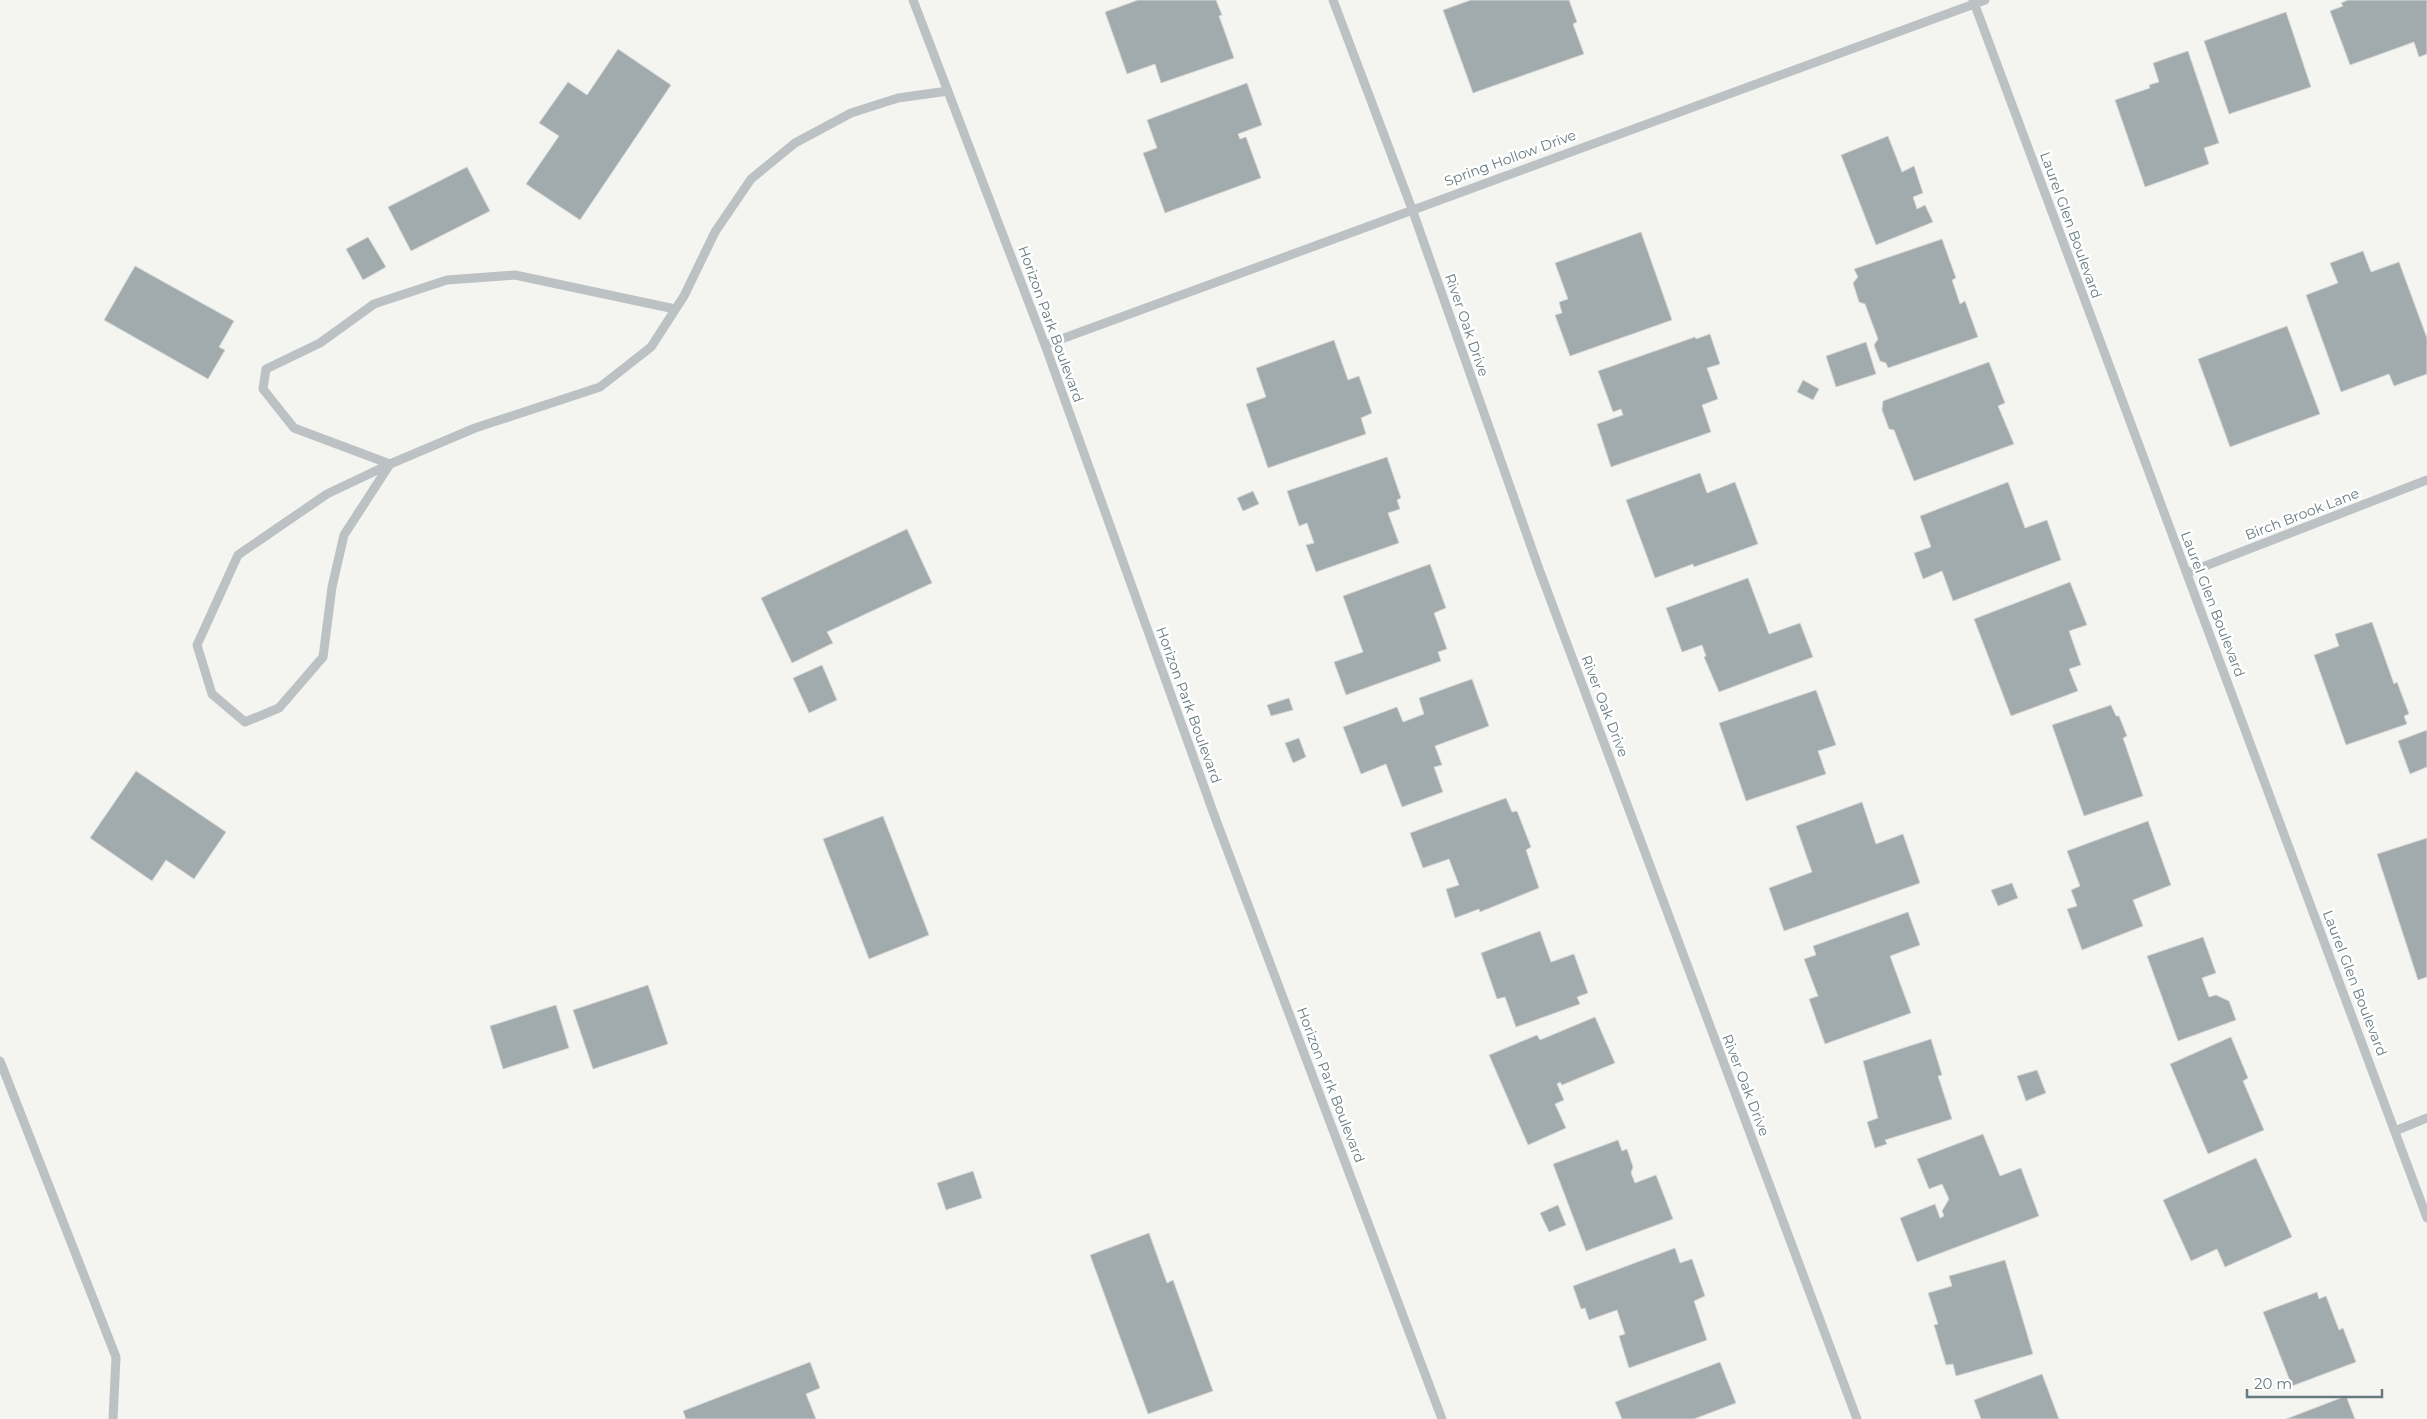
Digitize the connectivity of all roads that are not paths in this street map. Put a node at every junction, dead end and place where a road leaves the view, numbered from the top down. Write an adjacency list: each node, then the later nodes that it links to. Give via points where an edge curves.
1 (913, 0): 5 (street, Horizon Park Boulevard)
2 (1333, 0): 6 (street, River Oak Drive)
3 (1985, 0): 4 (street, Spring Hollow Drive)
4 (1974, 2): 6 (street, Spring Hollow Drive); 11 (street, Laurel Glen Boulevard)
5 (948, 91): 7 (street, via 898,98 851,113 795,143 751,179 714,232); 8 (street, Horizon Park Boulevard)
6 (1412, 209): 8 (street, Spring Hollow Drive); 18 (street, River Oak Drive, via 1538,569)
7 (675, 309): 9 (street, via 651,347 600,387 475,428); 9 (street, via 515,275 447,280 374,304 320,343 266,369 262,389 294,428)
8 (1045, 345): 17 (street, Horizon Park Boulevard, via 1216,820)
9 (390, 464): 9 (street, via 327,494 238,555 198,645 212,694 244,722 279,708 322,657 332,587 344,535)
10 (2427, 480): 11 (street, Birch Brook Lane)
11 (2186, 573): 14 (street, Laurel Glen Boulevard)
12 (0, 1061): 16 (street, via 116,1357)
13 (2427, 1118): 14 (street)
14 (2396, 1131): 15 (street, Laurel Glen Boulevard)
15 (2427, 1218)
16 (114, 1419)
17 (1442, 1419)
18 (1857, 1419)

